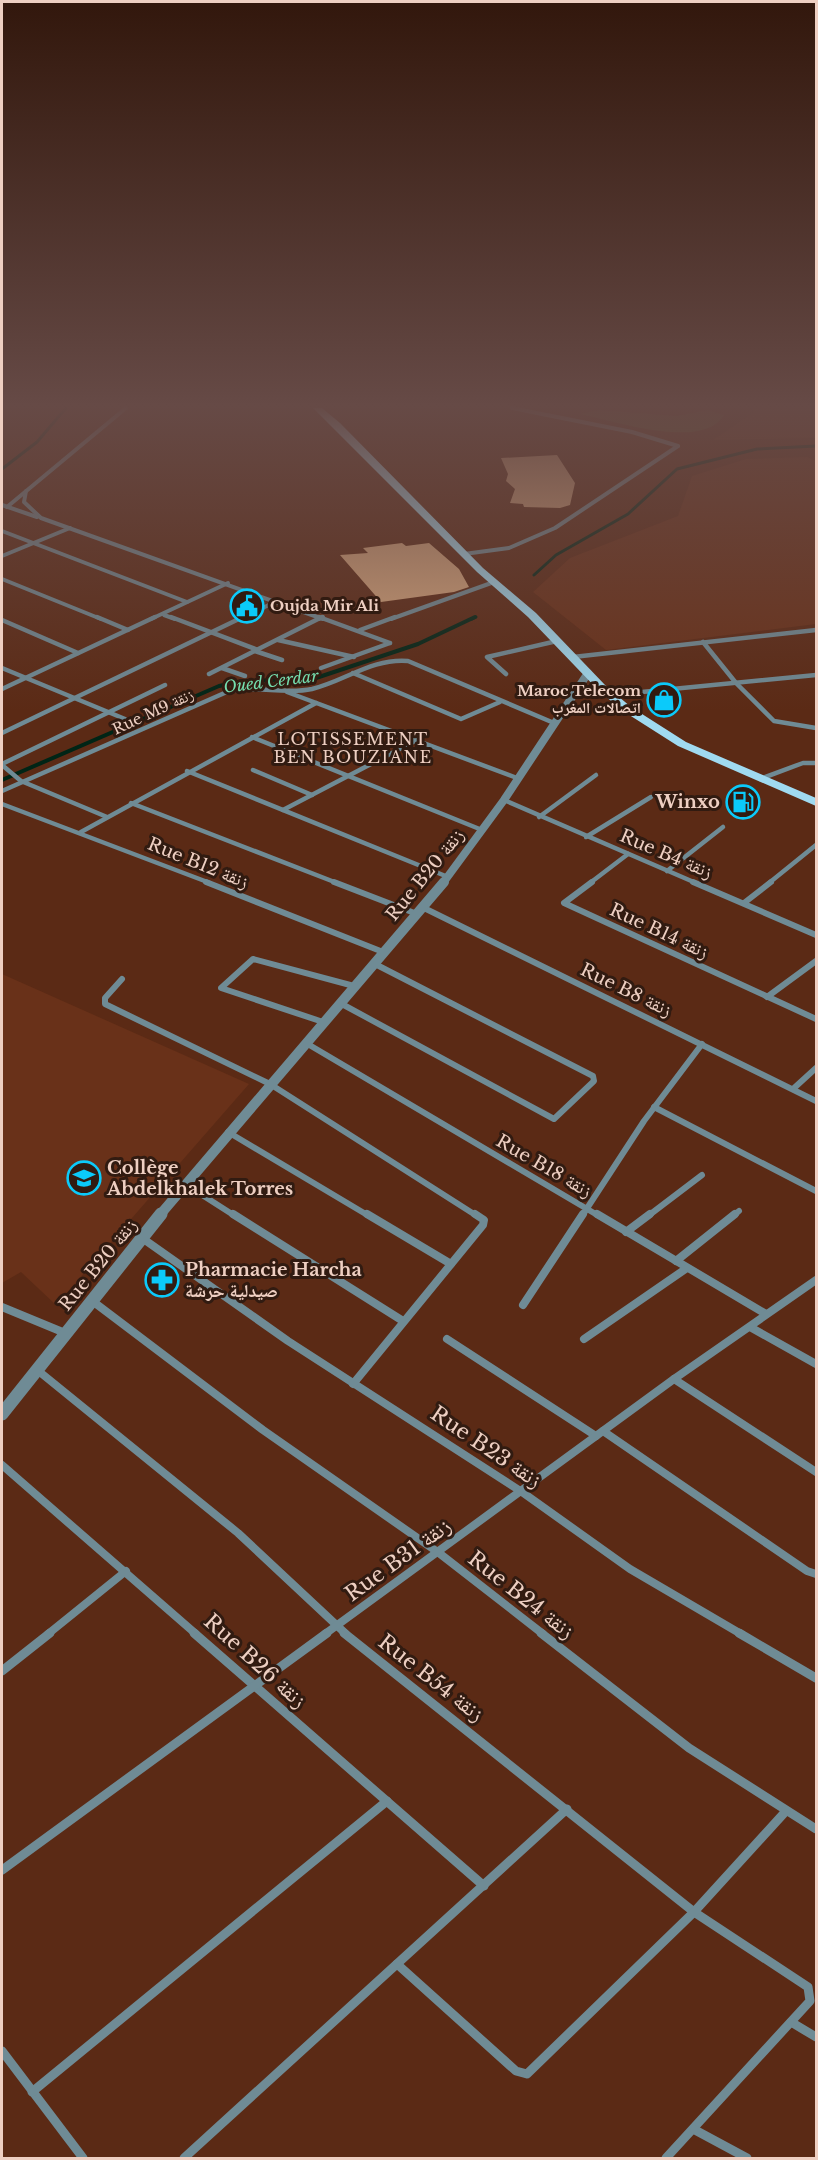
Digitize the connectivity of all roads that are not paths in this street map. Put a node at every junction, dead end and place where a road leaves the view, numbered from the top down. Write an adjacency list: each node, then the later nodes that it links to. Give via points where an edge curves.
1 (13, 509): 5 (street)
2 (31, 509): 5 (street)
3 (420, 509): 9 (main road)
4 (584, 509): 9 (street, via 555,528 509,548)
5 (41, 518): 6 (street)
6 (70, 528): 8 (street); 12 (street)
7 (2, 531): 8 (street)
8 (32, 543): 10 (street); 15 (street)
9 (464, 554): 13 (main road)
10 (2, 555)
11 (2, 579): 19 (street)
12 (228, 583): 14 (street); 15 (street)
13 (498, 586): 20 (street); 24 (main road)
14 (277, 601): 17 (street); 22 (street)
15 (187, 602): 16 (street)
16 (164, 615): 19 (street); 22 (street)
17 (323, 617): 20 (street); 23 (street)
18 (2, 620): 27 (street)
19 (128, 630): 27 (street)
20 (360, 630): 28 (street, via 390,643)
21 (816, 630): 25 (street)
22 (210, 633): 26 (street); 46 (street)
23 (278, 639): 26 (street); 28 (street)
24 (557, 641): 29 (main road); 37 (street, via 487,657)
25 (704, 642): 29 (street); 41 (street)
26 (256, 650): 30 (street); 32 (street)
27 (78, 653): 40 (street)
28 (354, 657): 33 (street)
29 (573, 657): 35 (main road)
30 (282, 660)
31 (2, 668): 40 (street)
32 (222, 668): 36 (street); 39 (street)
33 (321, 668)
34 (353, 673): 44 (street, Rue M9 زنقة, via 313,688); 47 (street, Rue M9 زنقة, via 403,660); 47 (street, via 461,718)
35 (588, 673): 45 (main road); 51 (street, Rue B20 زنقة)
36 (209, 674)
37 (506, 674)
38 (816, 675): 41 (street)
39 (244, 676)
40 (27, 678): 43 (street); 46 (street)
41 (736, 683): 45 (street); 52 (street, via 774,721)
42 (165, 685): 49 (street)
43 (2, 689)
44 (281, 689): 48 (street); 64 (street, Rue M9 زنقة, via 247,686 229,691 102,749)
45 (611, 695): 63 (main road, via 663,734)
46 (75, 699): 49 (street); 53 (street)
47 (500, 702): 51 (street, Rue M9 زنقة)
48 (316, 703): 54 (street); 55 (street)
49 (109, 712): 50 (street); 57 (street)
50 (125, 719)
51 (555, 723): 62 (street, Rue B20 زنقة)
52 (816, 728)
53 (2, 733)
54 (252, 737): 59 (street); 60 (street)
55 (415, 741): 60 (street); 62 (street)
56 (816, 763): 63 (street, via 803,763)
57 (2, 765): 64 (street)
58 (253, 770): 66 (street)
59 (187, 771): 70 (street); 72 (street)
60 (347, 775): 66 (street); 76 (street)
61 (596, 776): 74 (street)
62 (517, 778): 68 (street, Rue B20 زنقة)
63 (760, 779): 69 (main road)
64 (20, 780): 65 (street, Rue M9 زنقة); 73 (street)
65 (2, 791)
66 (312, 795): 72 (street)
67 (651, 797): 78 (street)
68 (504, 800): 74 (street, Rue B4 زنقة); 76 (street, Rue B20 زنقة)
69 (816, 802)
70 (131, 803): 73 (street); 84 (street, Rue B8 زنقة)
71 (2, 804): 77 (street, Rue B12 زنقة)
72 (283, 810): 82 (street)
73 (107, 817): 77 (street)
74 (539, 817): 78 (street, Rue B4 زنقة)
75 (723, 827): 81 (street)
76 (482, 830): 82 (street, Rue B20 زنقة)
77 (81, 832): 86 (street, Rue B12 زنقة)
78 (586, 837): 80 (street, Rue B4 زنقة)
79 (816, 845): 83 (street)
80 (628, 854): 81 (street, Rue B4 زنقة); 91 (street, Rue B14 زنقة, via 564,903)
81 (667, 871): 83 (street, Rue B4 زنقة)
82 (448, 877): 84 (street, Rue B20 زنقة)
83 (744, 903): 85 (street, Rue B4 زنقة)
84 (420, 911): 86 (street, Rue B20 زنقة); 96 (street, Rue B8 زنقة)
85 (816, 935)
86 (383, 952): 88 (street, Rue B20 زنقة)
87 (816, 960): 91 (street)
88 (375, 964): 90 (street, Rue B20 زنقة); 92 (street, via 593,1076 594,1081 554,1119)
89 (122, 979): 98 (street, via 105,998 105,1004)
90 (354, 986): 92 (street, Rue B20 زنقة); 94 (street, via 253,959 222,986 224,992)
91 (767, 997): 93 (street, Rue B14 زنقة)
92 (339, 1003): 94 (street, Rue B20 زنقة)
93 (816, 1019)
94 (323, 1022): 95 (street, Rue B20 زنقة)
95 (306, 1043): 98 (street, Rue B20 زنقة); 106 (street, Rue B18 زنقة)
96 (702, 1044): 99 (street, Rue B8 زنقة); 101 (street)
97 (816, 1068): 99 (street)
98 (270, 1084): 102 (street, Rue B20 زنقة); 111 (street, via 481,1218 483,1225)
99 (793, 1089): 100 (street, Rue B8 زنقة)
100 (816, 1101)
101 (654, 1107): 105 (street); 106 (street)
102 (228, 1132): 104 (street, Rue B20 زنقة); 111 (street)
103 (702, 1175): 108 (street)
104 (185, 1184): 109 (street, Rue B20 زنقة); 118 (street)
105 (816, 1191)
106 (586, 1208): 108 (street, Rue B18 زنقة); 115 (street)
107 (739, 1211): 110 (street)
108 (626, 1232): 110 (street, Rue B18 زنقة)
109 (142, 1238): 114 (street, Rue B20 زنقة); 126 (street, Rue B23 زنقة)
110 (676, 1261): 112 (street, Rue B18 زنقة)
111 (451, 1264): 118 (street)
112 (687, 1268): 117 (street, Rue B18 زنقة); 122 (street)
113 (816, 1280): 117 (street, Rue B31 زنقة)
114 (91, 1299): 120 (street, Rue B20 زنقة); 132 (street, Rue B24 زنقة, via 263,1430)
115 (523, 1305)
116 (2, 1307): 120 (street)
117 (766, 1314): 119 (street, Rue B31 زنقة)
118 (403, 1321): 126 (street)
119 (750, 1327): 123 (street); 125 (street, Rue B31 زنقة)
120 (64, 1333): 124 (street, Rue B20 زنقة)
121 (447, 1339): 128 (street)
122 (584, 1339)
123 (816, 1364)
124 (36, 1369): 127 (street, Rue B20 زنقة); 135 (street, Rue B54 زنقة, via 238,1533)
125 (674, 1379): 128 (street, Rue B31 زنقة); 130 (street)
126 (353, 1384): 131 (street, Rue B23 زنقة)
127 (2, 1414)
128 (600, 1433): 131 (street, Rue B31 زنقة); 134 (street)
129 (2, 1465): 133 (street, Rue B26 زنقة)
130 (816, 1472)
131 (522, 1492): 132 (street, Rue B31 زنقة); 137 (street, Rue B23 زنقة, via 630,1569)
132 (439, 1553): 135 (street, Rue B31 زنقة); 141 (street, Rue B24 زنقة, via 680,1741)
133 (126, 1571): 136 (street); 138 (street, Rue B26 زنقة)
134 (816, 1574)
135 (337, 1627): 138 (street, Rue B31 زنقة); 140 (street, Rue B54 زنقة)
136 (2, 1671)
137 (816, 1678)
138 (253, 1685): 139 (street, Rue B26 زنقة); 143 (street, Rue B31 زنقة)
139 (387, 1801): 144 (street, Rue B26 زنقة); 150 (street)
140 (567, 1809): 144 (street); 145 (street, Rue B54 زنقة)
141 (786, 1811): 142 (street, Rue B24 زنقة); 145 (street)
142 (816, 1830)
143 (2, 1870)
144 (483, 1886): 146 (street)
145 (694, 1912): 146 (street, via 527,2074 516,2071); 147 (street, Rue B54 زنقة, via 808,1988 810,2001)
146 (397, 1964): 153 (street)
147 (792, 2022): 148 (street); 151 (street)
148 (816, 2037)
149 (2, 2051): 150 (street)
150 (32, 2092): 152 (street)
151 (695, 2130): 154 (street); 155 (street)
152 (83, 2158)
153 (184, 2158)
154 (666, 2158)
155 (747, 2158)

